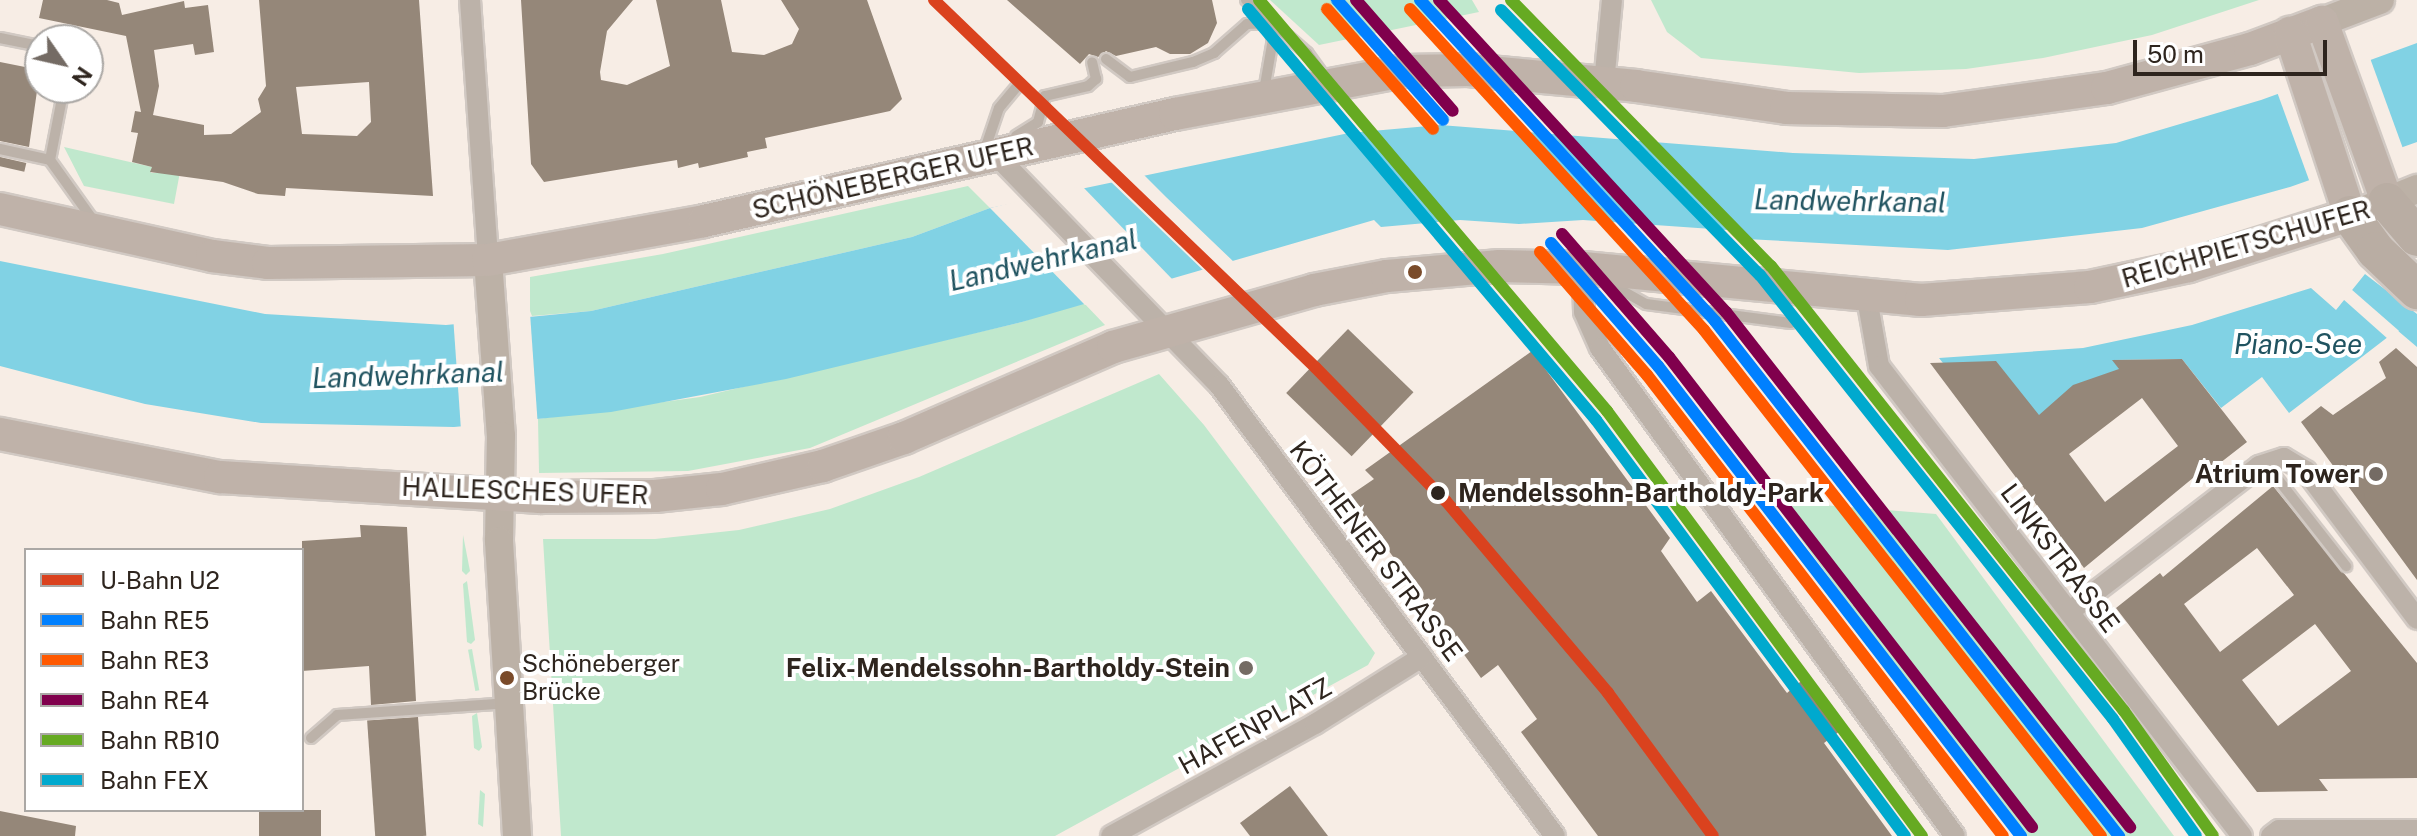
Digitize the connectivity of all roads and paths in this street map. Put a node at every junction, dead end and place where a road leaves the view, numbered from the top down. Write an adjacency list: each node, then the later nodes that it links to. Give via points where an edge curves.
1 (470, 0): 25 (street)
2 (1246, 0): 6 (lane)
3 (1612, 0): 13 (street)
4 (2380, 0): 5 (street, SCHÖNEBERGER UFER)
5 (2322, 22): 7 (main road, SCHÖNEBERGER UFER); 20 (main road)
6 (1267, 23): 10 (lane, via 1247,24 1214,53 1193,62 1130,77); 12 (lane, via 1307,53); 15 (lane, via 1273,39)
7 (2290, 33): 13 (main road, SCHÖNEBERGER UFER, via 2107,88 1943,111 1786,108); 21 (main road)
8 (0, 38): 9 (lane)
9 (24, 43)
10 (1106, 59)
11 (1092, 62): 18 (lane, via 1096,79 1088,86 1045,96 1038,122 999,144)
12 (1329, 83): 13 (main road, SCHÖNEBERGER UFER, via 1404,71 1468,70); 15 (main road, SCHÖNEBERGER UFER)
13 (1604, 83)
14 (1016, 88): 18 (lane, via 999,108)
15 (1263, 96): 18 (main road, SCHÖNEBERGER UFER)
16 (61, 104): 19 (lane)
17 (0, 149): 19 (lane)
18 (989, 156): 25 (main road, SCHÖNEBERGER UFER, via 704,221); 30 (street, KÖTHENER STRASSE)
19 (50, 160): 23 (lane)
20 (2393, 187): 21 (street, REICHPIETSCHUFER); 24 (highway)
21 (2344, 198): 27 (highway, via 2376,251); 28 (main road, REICHPIETSCHUFER, via 2189,266 2090,287 1971,300)
22 (0, 209): 23 (main road, SCHÖNEBERGER UFER)
23 (102, 232): 25 (main road, SCHÖNEBERGER UFER, via 268,263)
24 (2417, 237)
25 (488, 260): 33 (street)
26 (1583, 268): 28 (main road, REICHPIETSCHUFER, via 1767,283); 29 (lane, via 1646,304); 30 (main road, REICHPIETSCHUFER, via 1500,266 1387,276); 44 (street, via 1584,312 1600,348)
27 (2417, 290)
28 (1867, 298): 35 (street, LINKSTRASSE, via 1879,366)
29 (1791, 323)
30 (1169, 329): 33 (main road, HALLESCHES UFER, via 1113,347 863,454 773,479 655,496); 37 (street, KÖTHENER STRASSE, via 1239,412)
31 (0, 434): 33 (main road, HALLESCHES UFER, via 220,477)
32 (2265, 463): 34 (lane); 35 (street); 36 (street, via 2284,458 2306,471)
33 (501, 495): 38 (street)
34 (2346, 566)
35 (2069, 612): 45 (street, LINKSTRASSE)
36 (2417, 619)
37 (1422, 657): 42 (street, HAFENPLATZ, via 1315,724); 43 (street, KÖTHENER STRASSE)
38 (509, 702): 39 (lane, via 333,715); 41 (street)
39 (311, 738)
40 (2417, 830): 46 (street, via 2279,830)
41 (517, 836)
42 (1111, 836)
43 (1555, 836)
44 (1955, 836)
45 (2242, 836)
46 (2271, 836)

